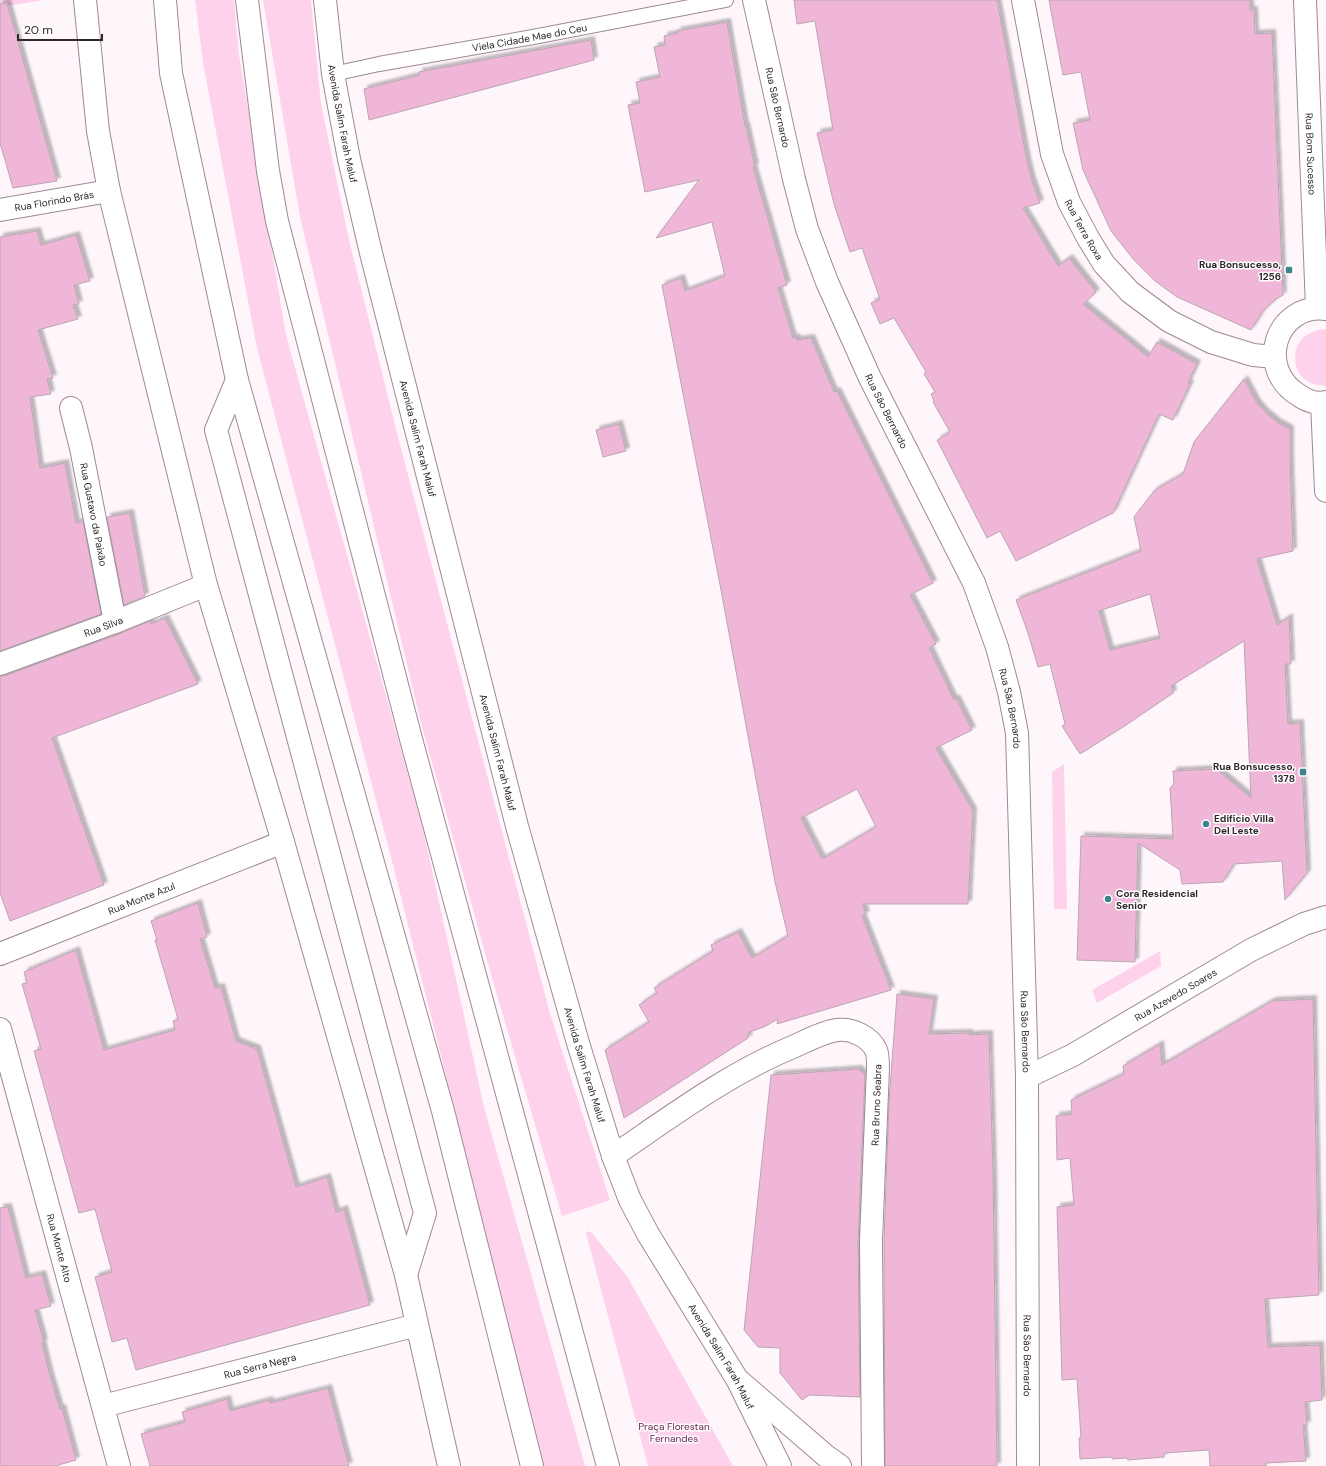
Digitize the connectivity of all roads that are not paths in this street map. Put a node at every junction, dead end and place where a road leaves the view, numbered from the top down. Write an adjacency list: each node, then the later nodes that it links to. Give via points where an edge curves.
1 (85, 0): 10 (main road, via 98,131)
2 (165, 0): 14 (main road, via 171,73)
3 (247, 0): 34 (main road, via 268,171 277,221 411,740)
4 (325, 0): 9 (main road, Avenida Salim Farah Maluf)
5 (726, 0): 9 (lane, Viela Cidade Mae do Ceu)
6 (754, 0): 25 (main road, Rua São Bernardo, via 807,229 827,282 870,378 974,583 997,647 1009,692 1017,733)
7 (1023, 0): 13 (main road, Rua Terra Roxa, via 1052,154 1069,202 1104,264 1130,292 1169,321 1211,342 1253,355)
8 (1305, 0): 12 (main road, Rua Bom Sucesso)
9 (333, 74): 26 (main road, Avenida Salim Farah Maluf, via 349,159 371,253 516,826)
10 (109, 191): 11 (main road, Rua Florindo Brás); 18 (main road)
11 (0, 210)
12 (1322, 308): 13 (main road, via 1301,312 1286,323 1277,339)
13 (1274, 357): 15 (main road, via 1279,376 1290,390 1306,400)
14 (237, 380): 27 (main road, via 216,430 425,1213); 33 (main road, via 443,1111)
15 (1324, 402): 17 (main road)
16 (71, 408): 19 (main road, Rua Gustavo da Paixão)
17 (1326, 491)
18 (206, 585): 19 (main road, Rua Silva); 21 (main road)
19 (116, 622): 20 (main road, Rua Silva)
20 (0, 664)
21 (283, 842): 23 (main road, Rua Monte Azul); 27 (main road)
22 (1326, 917): 25 (main road, Rua Azevedo Soares, via 1304,924 1251,950 1073,1055)
23 (0, 954)
24 (0, 1029): 30 (main road, Rua Monte Alto)
25 (1027, 1077): 38 (main road, Rua São Bernardo)
26 (613, 1156): 29 (main road, Avenida Salim Farah Maluf, via 630,1200 648,1234); 37 (main road, Rua Bruno Seabra, via 724,1081 779,1052 824,1033 838,1030 862,1035 870,1042 877,1051 878,1068 871,1240)
27 (406, 1275): 28 (main road)
28 (417, 1325): 30 (main road, Rua Serra Negra); 32 (main road)
29 (737, 1378): 35 (main road, Avenida Salim Farah Maluf); 36 (main road)
30 (103, 1406): 31 (main road, Rua Monte Alto)
31 (119, 1466)
32 (449, 1466)
33 (532, 1466)
34 (608, 1466)
35 (780, 1466)
36 (840, 1466)
37 (873, 1466)
38 (1028, 1466)

